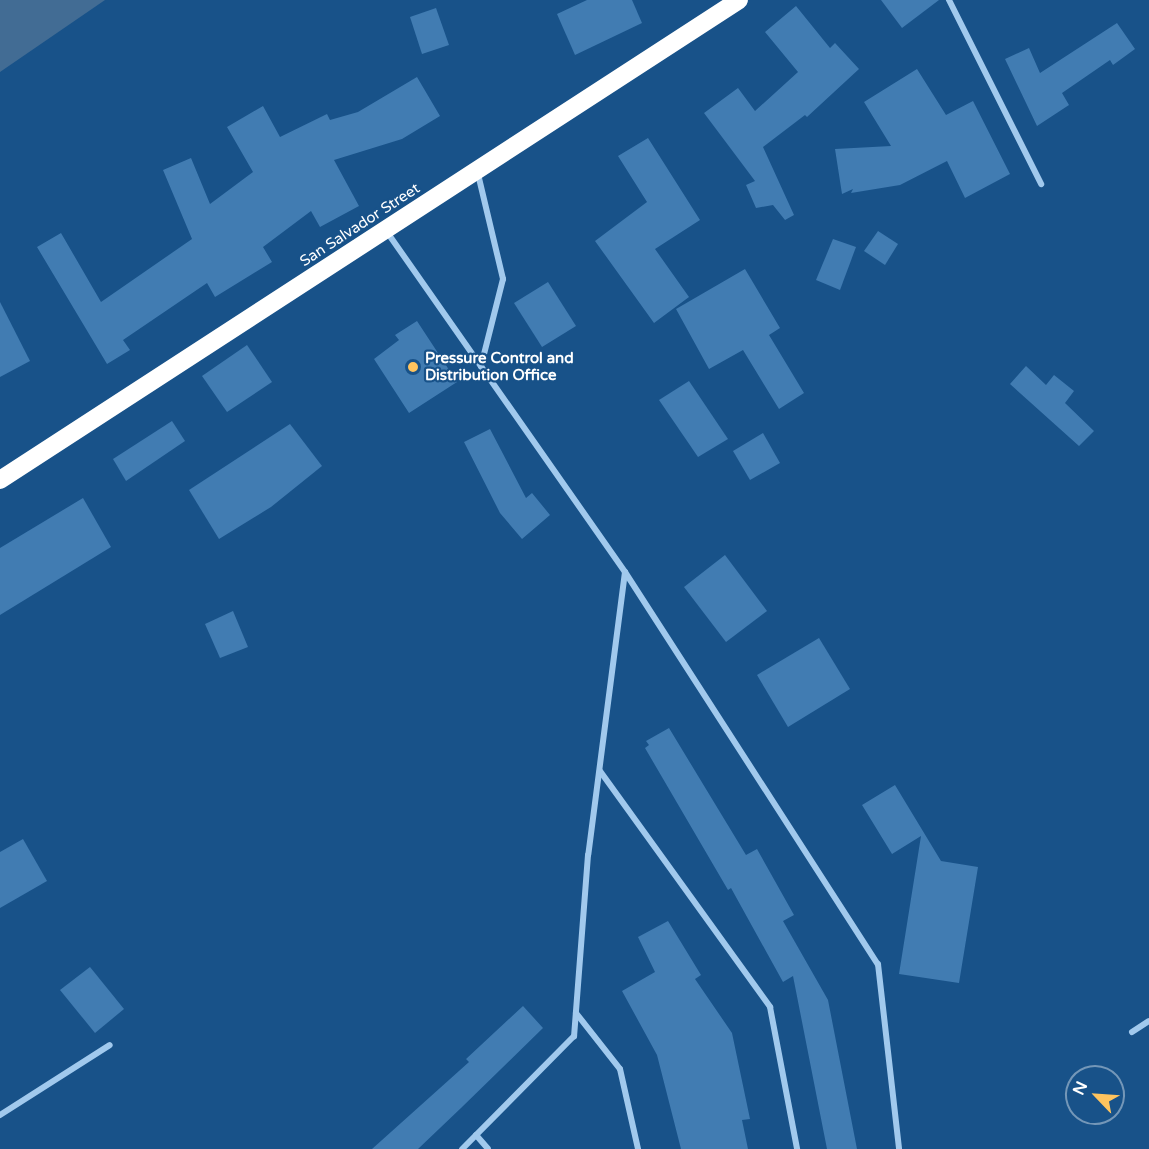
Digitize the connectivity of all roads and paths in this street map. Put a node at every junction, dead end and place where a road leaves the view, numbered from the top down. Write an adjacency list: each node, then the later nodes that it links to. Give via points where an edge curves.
1 (739, 0): 3 (highway, San Salvador Street)
2 (949, 0): 4 (street)
3 (477, 170): 5 (highway, San Salvador Street); 6 (street, via 503,279)
4 (1041, 184)
5 (386, 230): 6 (street); 7 (highway, San Salvador Street)
6 (481, 366): 8 (street)
7 (0, 480)
8 (625, 572): 9 (street); 20 (street, via 878,964)
9 (599, 771): 10 (street, via 588,855); 19 (street, via 770,1007)
10 (576, 1013): 15 (street, via 574,1036); 18 (street, via 620,1069)
11 (1149, 1021): 12 (street)
12 (1132, 1032)
13 (110, 1045): 14 (street)
14 (0, 1115)
15 (476, 1135): 16 (street); 17 (street)
16 (462, 1149)
17 (488, 1149)
18 (638, 1149)
19 (796, 1149)
20 (898, 1149)

